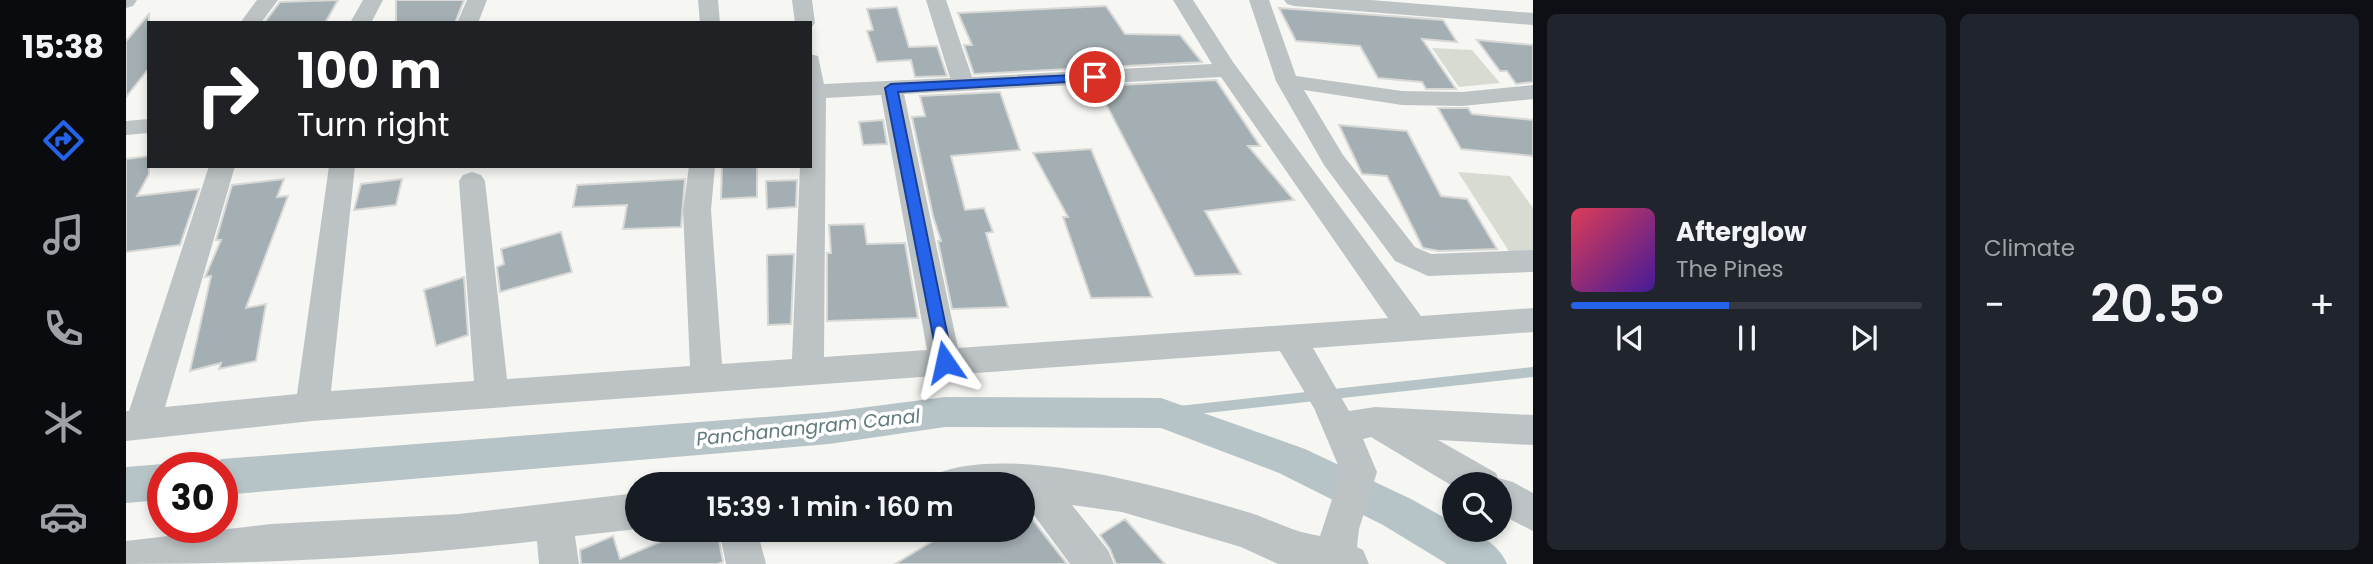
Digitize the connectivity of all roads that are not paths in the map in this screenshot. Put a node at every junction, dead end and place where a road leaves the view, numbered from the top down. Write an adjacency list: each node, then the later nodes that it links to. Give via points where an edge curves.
1 (268, 0): 13 (street)
2 (373, 0): 14 (street)
3 (477, 0): 15 (street)
4 (708, 0): 16 (street)
5 (802, 0): 17 (street)
6 (936, 0): 20 (street)
7 (1183, 0): 18 (street)
8 (1259, 0): 19 (street)
9 (1294, 0): 12 (street)
10 (1419, 0): 11 (street)
11 (1533, 9)
12 (1533, 19)
13 (252, 21)
14 (361, 21)
15 (468, 21)
16 (710, 21)
17 (805, 21)
18 (1228, 70): 20 (street); 33 (street)
19 (1287, 81): 23 (street, via 1402,98 1462,99); 31 (street, via 1333,159 1405,254 1427,265)
20 (963, 84): 21 (street)
21 (891, 88): 22 (street); 35 (street)
22 (812, 92)
23 (1533, 92)
24 (147, 126): 25 (street)
25 (126, 128)
26 (221, 168): 42 (street)
27 (342, 168): 39 (street)
28 (702, 168): 37 (street, via 697,209)
29 (811, 168): 36 (street)
30 (472, 181): 38 (street)
31 (1533, 261)
32 (1533, 320): 33 (street)
33 (1413, 329): 34 (street)
34 (1298, 352): 35 (street); 40 (street)
35 (945, 362): 36 (street)
36 (807, 372): 37 (street)
37 (707, 378): 38 (street)
38 (492, 394): 39 (street)
39 (312, 407): 42 (street)
40 (1338, 421): 41 (street); 52 (street, via 1359,472)
41 (1375, 422): 43 (street); 44 (street)
42 (134, 425)
43 (1533, 430)
44 (1460, 472)
45 (1035, 483): 52 (street, via 1122,495)
46 (1035, 487): 56 (street)
47 (1512, 501): 49 (street)
48 (625, 512): 50 (street)
49 (1533, 513)
50 (554, 520): 53 (street); 54 (street)
51 (741, 542): 55 (street)
52 (1325, 553)
53 (126, 560)
54 (559, 564)
55 (746, 564)
56 (1094, 564)

